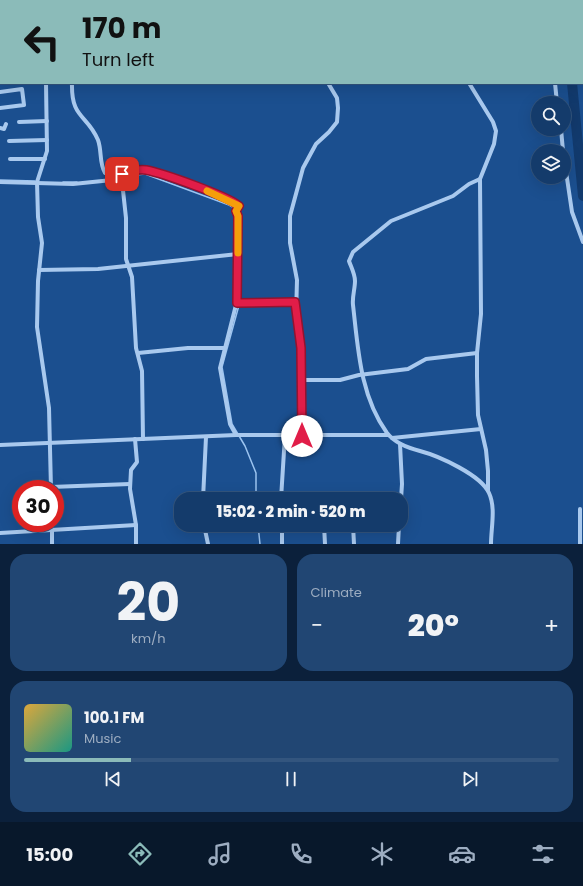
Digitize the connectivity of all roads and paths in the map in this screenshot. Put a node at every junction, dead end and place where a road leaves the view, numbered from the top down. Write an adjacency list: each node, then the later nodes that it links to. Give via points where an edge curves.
1 (46, 84): 10 (street)
2 (72, 84): 17 (street, via 75,109 98,141 103,170 105,173)
3 (329, 84): 26 (street, via 337,98 337,122 316,144 303,168 290,216 290,243 297,280)
4 (470, 84): 18 (street, via 496,131 494,144)
5 (555, 84): 7 (street)
6 (0, 92): 8 (street, via 22,88 24,105)
7 (557, 96)
8 (0, 108)
9 (19, 122): 10 (street)
10 (47, 122): 13 (street)
11 (6, 124): 12 (street, via 4,129)
12 (0, 128)
13 (47, 140): 14 (street); 16 (street)
14 (9, 141)
15 (10, 159): 16 (street)
16 (45, 159): 19 (street)
17 (122, 176): 19 (street, via 88,184); 23 (street, via 144,170 155,172 238,204); 24 (street)
18 (480, 179): 30 (street, via 481,314); 31 (street, via 453,196 399,216 351,255 349,261 355,282 352,298 355,334)
19 (38, 181): 20 (street); 25 (street, via 38,217 42,243)
20 (0, 182)
21 (568, 184): 22 (street, via 572,212)
22 (583, 242)
23 (238, 254): 24 (street); 27 (street)
24 (128, 266): 25 (street); 29 (street, via 132,277)
25 (39, 270): 42 (street, via 37,326 48,392)
26 (295, 302): 27 (street); 32 (street)
27 (239, 303): 28 (street)
28 (224, 348): 29 (street, via 188,348); 34 (street, via 220,373 230,424)
29 (138, 353): 41 (street, via 142,371)
30 (477, 353): 31 (street, via 426,359 413,367 401,370); 33 (street, via 478,415)
31 (363, 374): 32 (street, via 340,380); 36 (street, via 368,396)
32 (302, 380): 37 (street)
33 (481, 428): 39 (street); 48 (street, via 486,450)
34 (238, 435): 35 (street); 38 (street)
35 (285, 435): 37 (street); 50 (street)
36 (388, 435): 37 (street); 39 (street)
37 (302, 436)
38 (206, 437): 41 (street); 49 (street)
39 (392, 438): 43 (street)
40 (136, 439): 41 (street); 42 (street); 46 (street, via 137,462 130,470)
41 (143, 439)
42 (50, 442): 44 (street); 45 (street)
43 (400, 444): 48 (street, via 430,454 463,470); 51 (street)
44 (0, 445)
45 (51, 480)
46 (130, 484): 47 (street); 53 (street)
47 (64, 487)
48 (488, 490): 70 (street, via 492,505)
49 (203, 492)
50 (281, 492)
51 (401, 492)
52 (580, 509): 71 (street)
53 (136, 525): 54 (street); 64 (street)
54 (64, 530)
55 (26, 532): 62 (street)
56 (52, 532): 63 (street)
57 (205, 532): 65 (street)
58 (282, 532): 66 (street)
59 (324, 532): 67 (street)
60 (353, 532): 68 (street)
61 (399, 532): 69 (street)
62 (0, 533)
63 (52, 544)
64 (136, 544)
65 (208, 544)
66 (282, 544)
67 (325, 544)
68 (354, 544)
69 (398, 544)
70 (491, 544)
71 (580, 544)

